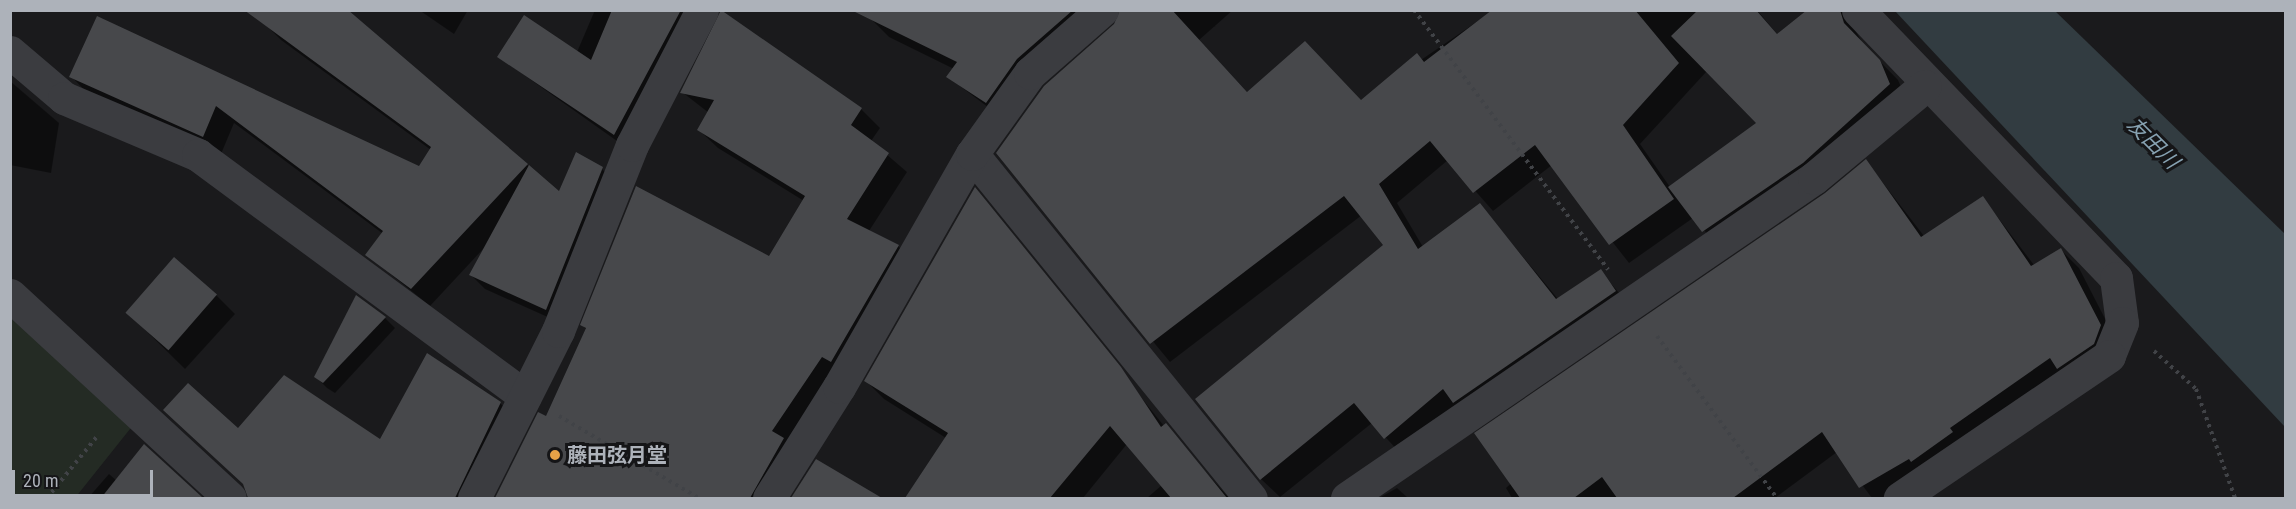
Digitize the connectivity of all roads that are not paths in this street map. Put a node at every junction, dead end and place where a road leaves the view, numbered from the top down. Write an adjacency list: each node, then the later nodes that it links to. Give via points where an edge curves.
1 (702, 10): 8 (street, via 632,145)
2 (1102, 10): 6 (street, via 1030,73)
3 (1857, 10): 5 (street)
4 (10, 52): 8 (street, via 64,98 198,155)
5 (1925, 86): 13 (street, via 1814,178); 14 (street, via 2116,278 2122,323 2109,356)
6 (972, 153): 11 (street); 12 (street)
7 (10, 295): 9 (street)
8 (525, 396): 10 (street)
9 (230, 498)
10 (474, 498)
11 (769, 498)
12 (1251, 498)
13 (1347, 498)
14 (1900, 498)

